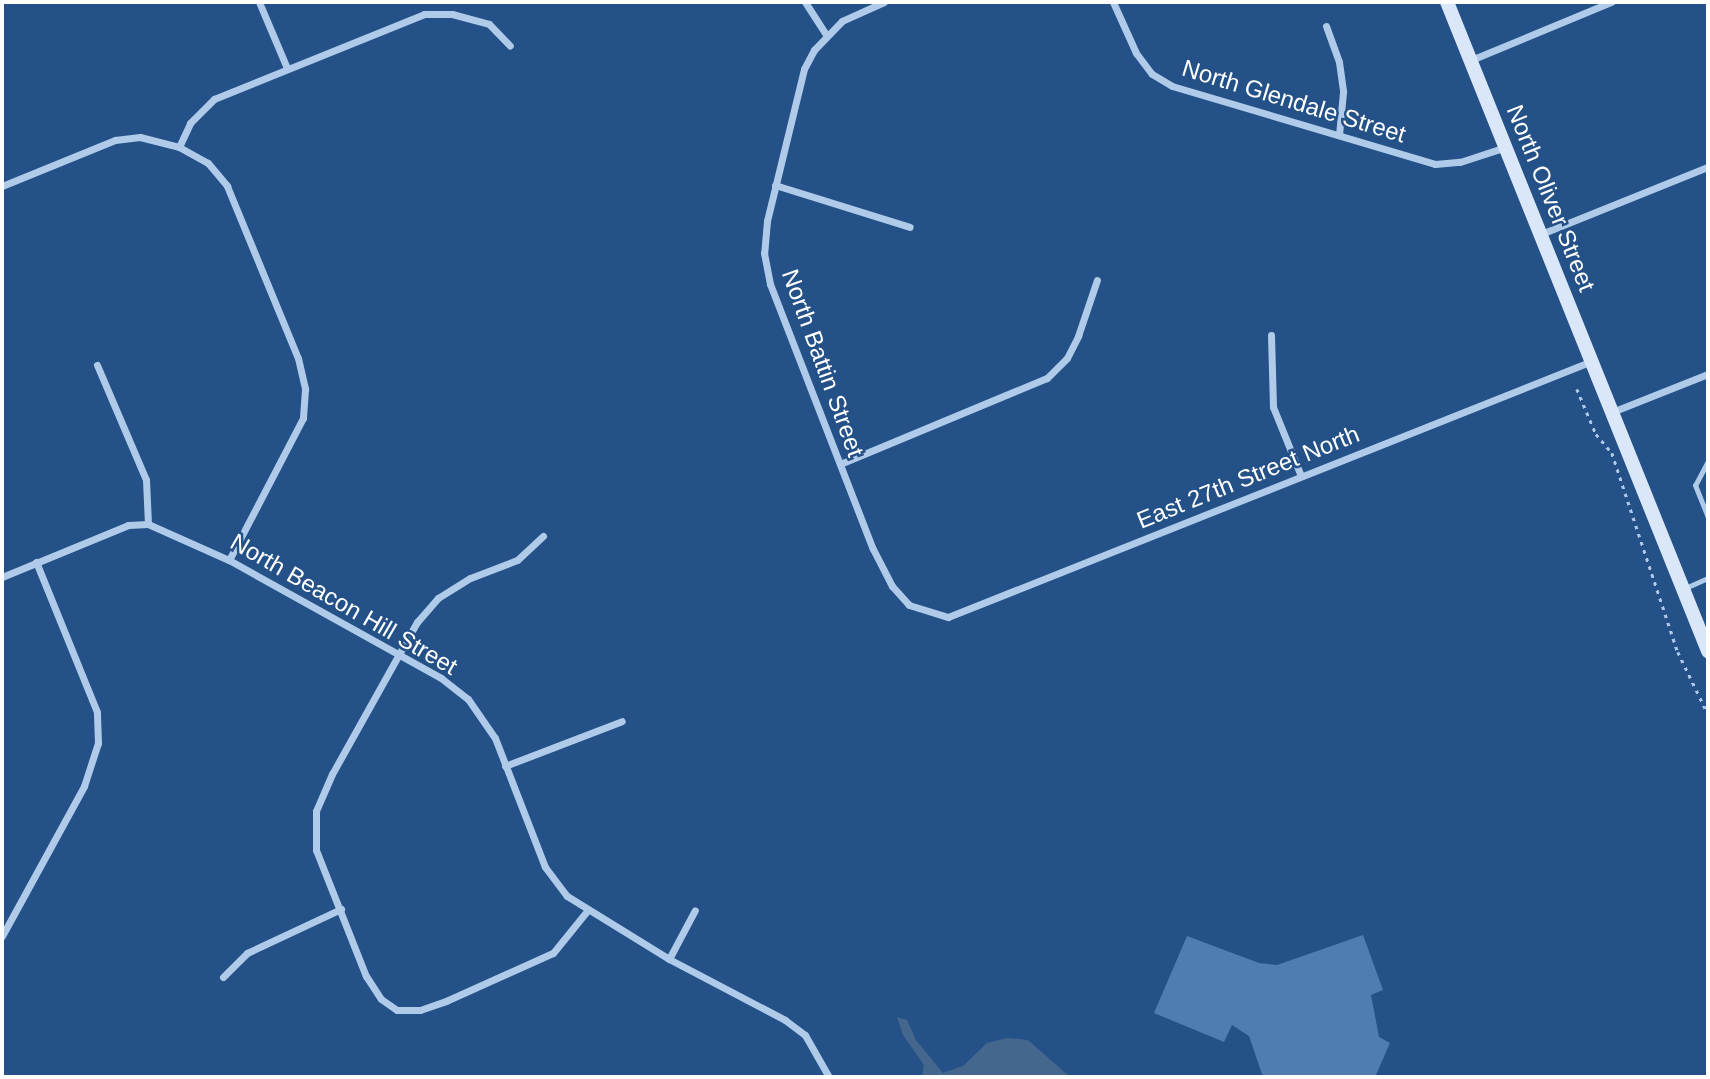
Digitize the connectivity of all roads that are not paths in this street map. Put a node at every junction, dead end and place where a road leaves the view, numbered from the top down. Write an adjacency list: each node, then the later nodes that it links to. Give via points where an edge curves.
1 (259, 2): 11 (street)
2 (805, 2): 8 (street)
3 (884, 2): 8 (street, North Battin Street, via 842,21)
4 (1113, 2): 12 (street, North Glendale Street, via 1136,53 1152,75 1172,86)
5 (1447, 2): 10 (main road, North Oliver Street)
6 (1611, 2): 10 (street)
7 (1326, 26): 12 (street, via 1339,62 1343,92)
8 (827, 36): 16 (street, North Battin Street, via 804,69)
9 (510, 46): 11 (street, via 489,24 452,14 424,13)
10 (1471, 60): 14 (main road, North Oliver Street)
11 (287, 68): 13 (street, via 201,108)
12 (1339, 135): 14 (street, North Glendale Street, via 1435,164 1460,162)
13 (179, 147): 17 (street, via 140,137 115,140); 32 (street, via 208,163 226,186 298,358 305,389 303,418)
14 (1506, 147): 19 (main road, North Oliver Street)
15 (1708, 167): 19 (street)
16 (775, 185): 18 (street); 27 (street, North Battin Street, via 764,253 770,284)
17 (2, 186)
18 (910, 227)
19 (1541, 234): 22 (main road, North Oliver Street)
20 (1097, 280): 27 (street, via 1067,358 1047,377)
21 (1271, 335): 28 (street, via 1273,407)
22 (1592, 361): 25 (main road, North Oliver Street); 28 (street, East 27th Street North)
23 (97, 365): 30 (street, via 146,480)
24 (1708, 374): 25 (street)
25 (1612, 412): 36 (main road, North Oliver Street)
26 (1708, 461): 29 (lane, via 1695,485)
27 (840, 464): 37 (street, North Battin Street, via 892,586)
28 (1301, 477): 37 (street, East 27th Street North, via 948,617)
29 (1708, 517)
30 (148, 524): 32 (street, North Beacon Hill Street); 33 (street, via 128,525)
31 (543, 537): 39 (street, via 517,560 470,578 438,598)
32 (229, 560): 39 (street, North Beacon Hill Street)
33 (36, 562): 34 (street); 45 (street, via 97,712 98,743 84,786)
34 (2, 577)
35 (1708, 578): 36 (lane)
36 (1683, 589): 38 (main road, North Oliver Street)
37 (918, 609)
38 (1708, 651)
39 (399, 655): 41 (street, North Beacon Hill Street, via 468,699 495,738); 42 (street, via 316,811 316,850)
40 (622, 721): 41 (street)
41 (505, 766): 44 (street, North Beacon Hill Street, via 545,867 567,896)
42 (341, 909): 44 (street, via 366,976 381,999 397,1010 420,1010 507,977 553,953); 47 (street, via 247,953)
43 (695, 910): 46 (street)
44 (587, 911): 46 (street, North Beacon Hill Street)
45 (2, 936)
46 (669, 959): 48 (street, North Beacon Hill Street, via 805,1035)
47 (223, 977)
48 (829, 1077)

